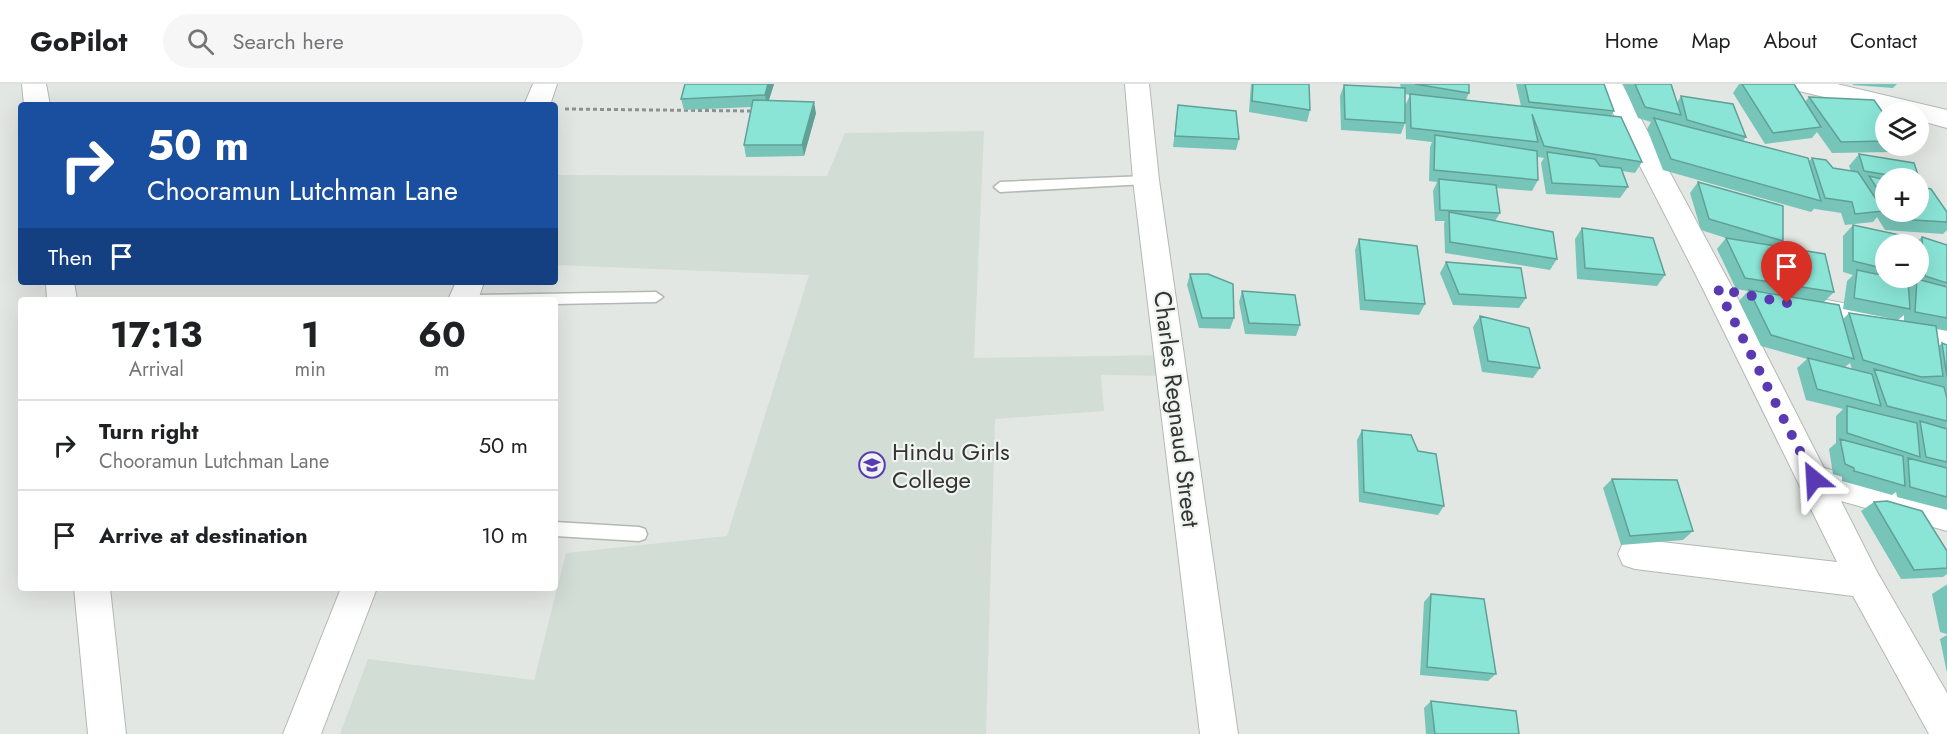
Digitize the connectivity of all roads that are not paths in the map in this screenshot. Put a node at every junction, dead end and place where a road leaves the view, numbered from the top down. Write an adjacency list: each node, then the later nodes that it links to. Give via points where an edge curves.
1 (34, 84): 6 (street)
2 (546, 84): 7 (street)
3 (1137, 84): 9 (street, Charles Regnaud Street)
4 (1610, 84): 11 (street)
5 (1815, 85): 8 (street)
6 (37, 102)
7 (538, 102)
8 (1947, 119)
9 (1146, 180): 10 (lane); 26 (street, Charles Regnaud Street)
10 (1000, 187)
11 (1718, 289): 14 (street); 15 (street)
12 (656, 297): 13 (lane)
13 (558, 299)
14 (1947, 334)
15 (1814, 479): 16 (street); 20 (street)
16 (1947, 516)
17 (558, 529): 18 (lane)
18 (639, 534)
19 (1635, 554): 20 (street)
20 (1864, 581): 23 (street)
21 (92, 591): 24 (street)
22 (358, 591): 25 (street)
23 (1947, 730)
24 (107, 734)
25 (302, 734)
26 (1219, 734)

